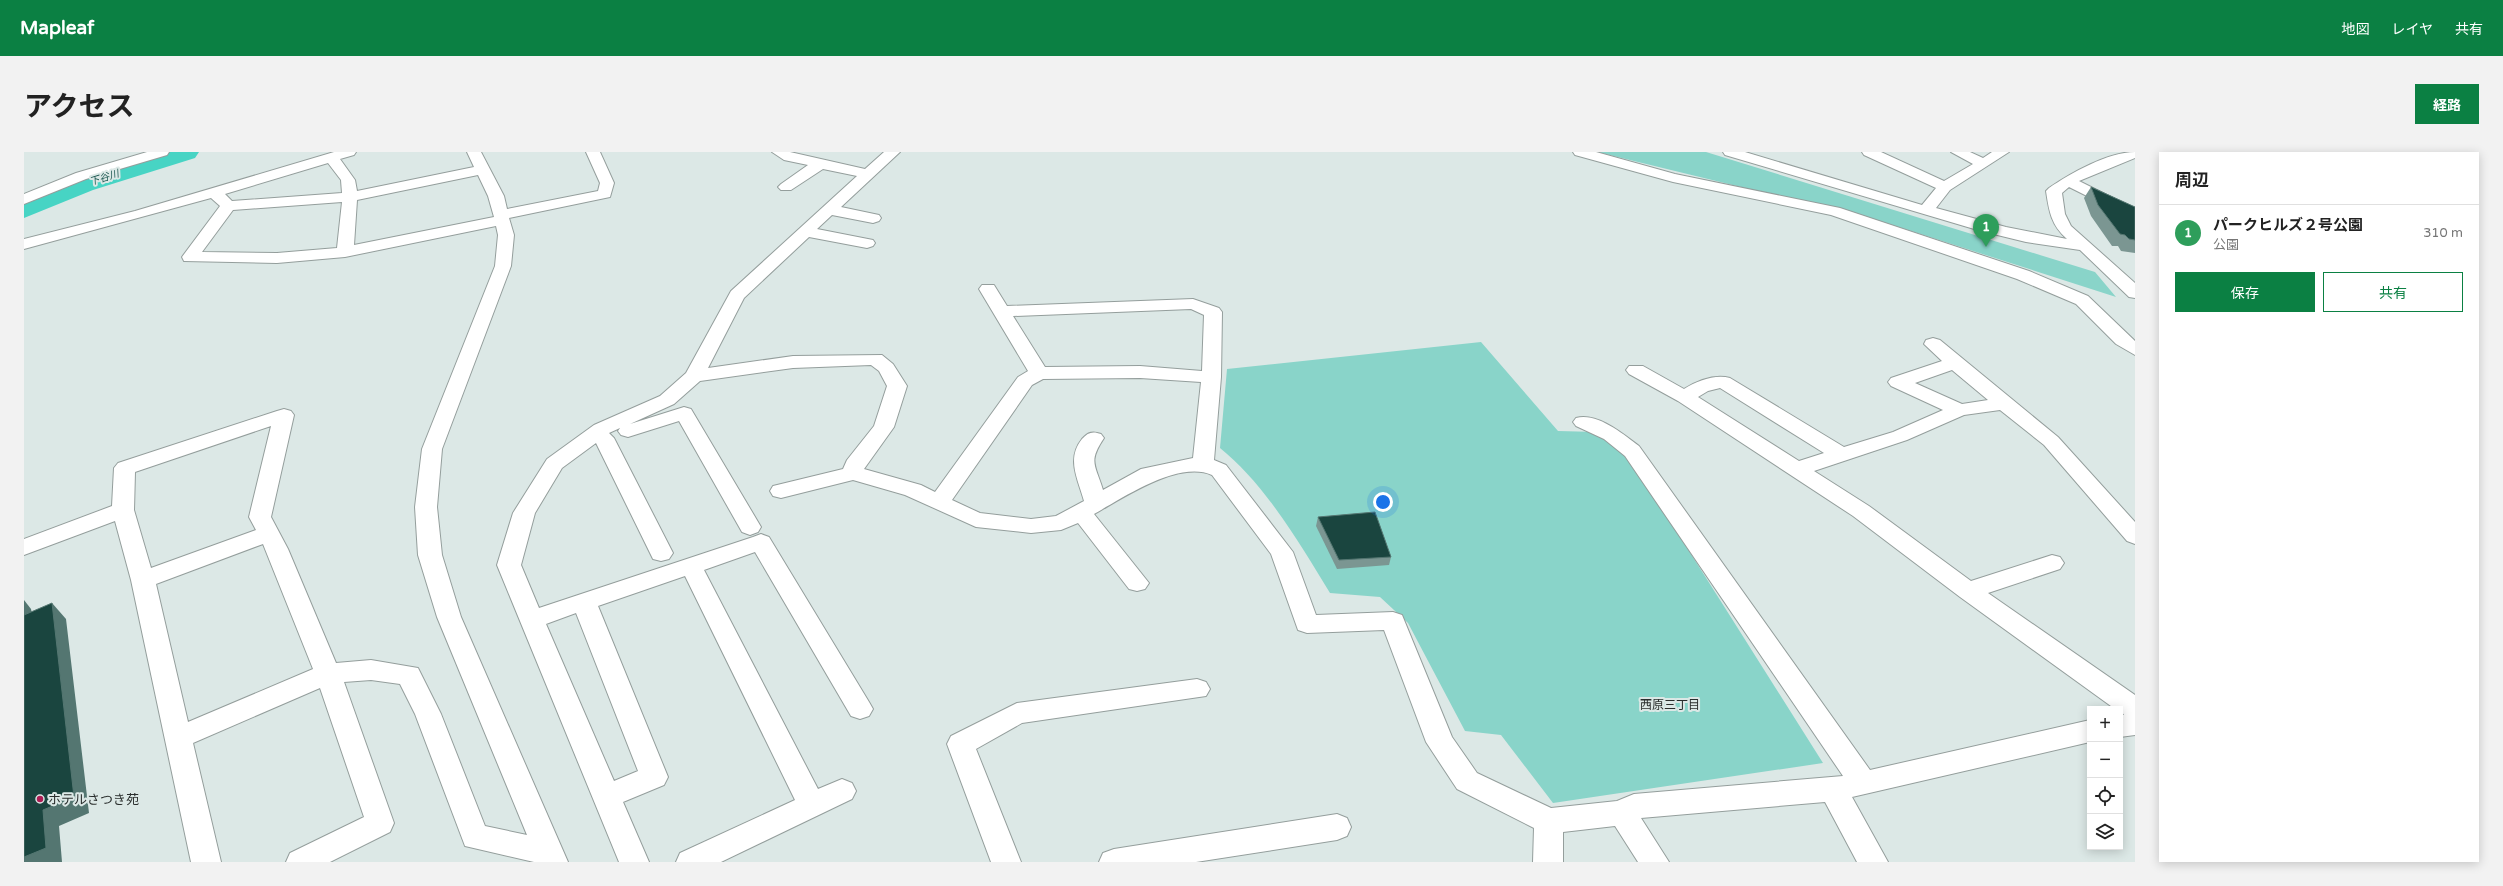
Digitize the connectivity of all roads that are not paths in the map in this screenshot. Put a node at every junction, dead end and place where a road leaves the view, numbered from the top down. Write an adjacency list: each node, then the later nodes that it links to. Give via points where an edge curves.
1 (162, 152): 22 (street, via 81,176)
2 (349, 152): 12 (street)
3 (593, 152): 27 (street, via 607,182 605,194)
4 (779, 152): 13 (street)
5 (893, 152): 16 (street)
6 (1580, 152): 38 (street, via 1673,178 1835,211 2023,274 2082,300 2122,340)
7 (1730, 152): 25 (street, via 1837,186)
8 (1869, 152): 19 (street)
9 (1958, 152): 15 (street)
10 (2002, 152): 15 (street)
11 (2135, 153): 17 (street)
12 (331, 157): 20 (street); 21 (street, via 348,180)
13 (811, 158): 16 (street); 18 (street)
14 (478, 161): 21 (street); 27 (street, via 496,196)
15 (1983, 163): 19 (street)
16 (868, 174): 24 (street)
17 (2068, 181): 26 (street); 32 (street, via 2054,191 2057,214 2064,228)
18 (786, 187)
19 (1945, 187): 25 (street)
20 (214, 192): 23 (street); 31 (street)
21 (350, 196): 23 (street); 33 (street)
22 (24, 198)
23 (228, 206): 33 (street, via 190,257 277,258)
24 (829, 210): 28 (street); 29 (street)
25 (1926, 210): 32 (street, via 2019,236)
26 (2135, 215)
27 (502, 218): 33 (street); 86 (street, via 506,235 503,266 432,449 426,506 430,555 449,617)
28 (873, 218)
29 (806, 232): 30 (street); 42 (street, via 737,296)
30 (868, 243)
31 (24, 244)
32 (2086, 246): 35 (street)
33 (345, 252)
34 (988, 289): 36 (street)
35 (2135, 293)
36 (1002, 311): 41 (street); 43 (street, via 1193,304 1213,312)
37 (1932, 344): 39 (street)
38 (2135, 349)
39 (1955, 363): 45 (street); 46 (street, via 1898,382)
40 (1636, 370): 44 (street)
41 (1039, 373): 43 (street, via 1140,372); 55 (street, via 1025,381)
42 (694, 376): 48 (street, via 667,400); 53 (street, via 793,362 875,359 886,368 896,386 884,427 854,465)
43 (1211, 377): 51 (street)
44 (1685, 397): 50 (street, via 1702,386 1723,382); 52 (street)
45 (2004, 404): 46 (street); 60 (street, via 2051,441)
46 (1960, 410): 50 (street, via 1900,436)
47 (1583, 422): 78 (street, via 1611,435 1632,451)
48 (599, 436): 58 (street, via 684,413); 62 (street); 69 (street, via 554,464 524,512 509,565)
49 (1094, 438): 56 (street, via 1085,449 1084,458)
50 (1842, 455): 52 (street)
51 (1203, 464): 56 (street, via 1149,474); 84 (street, via 1219,470 1282,552 1307,624 1392,621 1440,742 1467,781)
52 (1797, 469): 67 (street, via 1861,511)
53 (853, 472): 54 (street); 55 (street, via 913,490)
54 (780, 491)
55 (939, 503): 56 (street, via 976,520 1031,526 1061,523)
56 (1089, 508): 66 (street)
57 (123, 510): 59 (street, via 125,468 284,415 260,517); 61 (street); 65 (street)
58 (750, 527)
59 (267, 534): 65 (street); 70 (street, via 277,550)
60 (2135, 536)
61 (24, 547)
62 (661, 553)
63 (2052, 563): 67 (street)
64 (691, 566): 68 (street); 72 (street, via 761,542); 82 (street)
65 (143, 580): 77 (street)
66 (1136, 583)
67 (1968, 591): 73 (street)
68 (584, 602): 69 (street); 81 (street, via 654,777)
69 (533, 619): 81 (street)
70 (328, 674): 77 (street); 86 (street, via 371,670 409,675 428,714 475,837); 89 (street, via 380,823)
71 (1197, 689): 91 (street, via 1017,714 961,744)
72 (860, 709)
73 (2135, 709)
74 (2135, 724): 75 (street)
75 (2123, 726)
76 (2087, 732): 78 (street)
77 (179, 737): 88 (street)
78 (1863, 783): 80 (street)
79 (842, 790): 82 (street)
80 (1833, 790): 83 (street, via 1634,806); 95 (street)
81 (607, 796): 90 (street)
82 (812, 805): 87 (street)
83 (1622, 813): 84 (street); 94 (street)
84 (1549, 822): 93 (street)
85 (1338, 827): 92 (street)
86 (551, 857)
87 (699, 860)
88 (206, 862)
89 (301, 862)
90 (634, 862)
91 (1006, 862)
92 (1114, 862)
93 (1548, 862)
94 (1654, 862)
95 (1873, 862)

